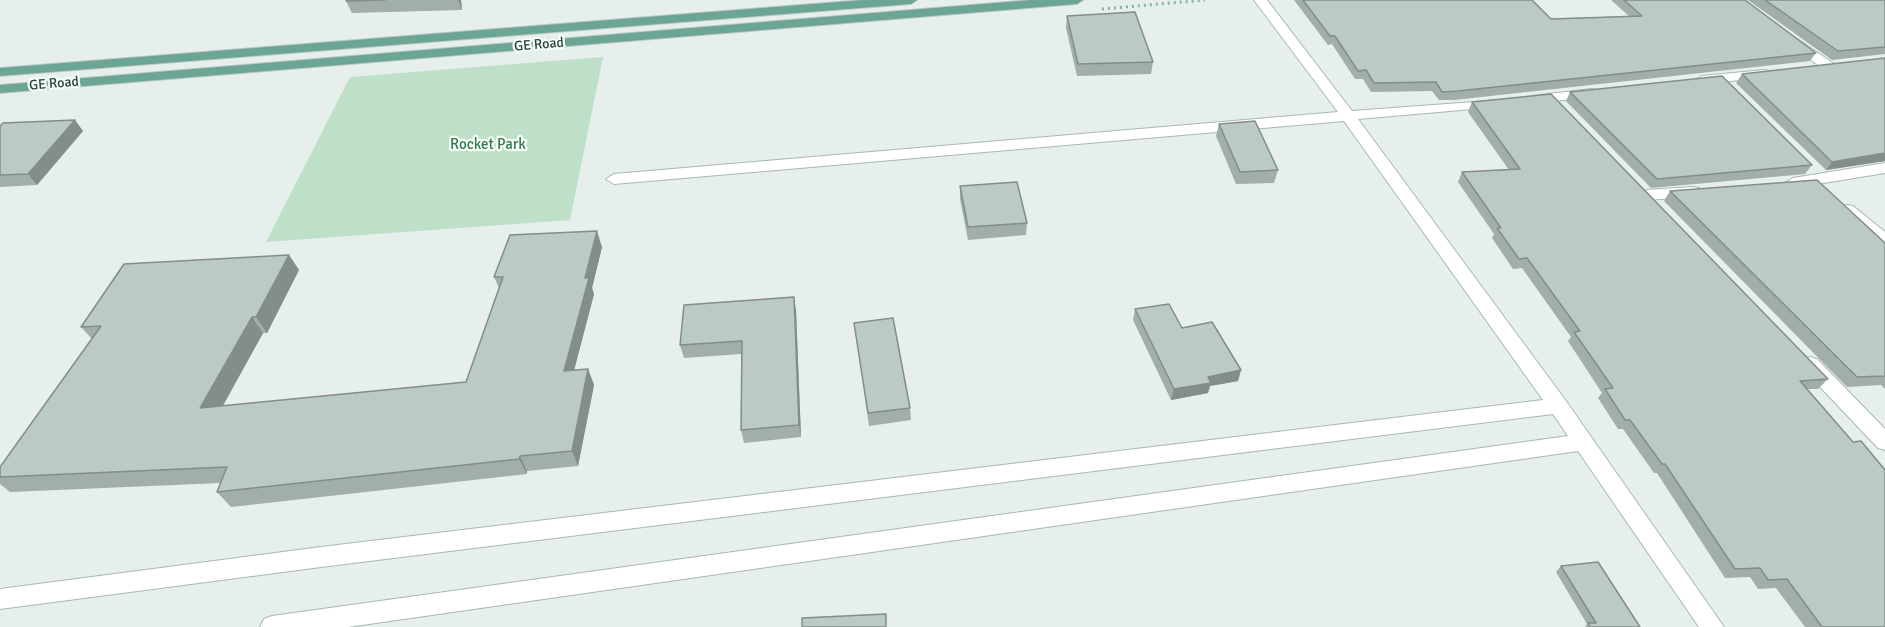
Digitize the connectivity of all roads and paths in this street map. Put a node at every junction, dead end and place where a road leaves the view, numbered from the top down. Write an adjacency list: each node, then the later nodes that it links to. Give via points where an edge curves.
1 (911, 0): 5 (main road, GE Road)
2 (1077, 0): 6 (main road, GE Road)
3 (1260, 0): 17 (street)
4 (1784, 34): 7 (street, via 1836,67)
5 (464, 35): 6 (street); 8 (main road, GE Road)
6 (460, 51): 12 (main road, GE Road)
7 (1809, 70)
8 (0, 72)
9 (1775, 73): 10 (street)
10 (1720, 78): 11 (street); 14 (street)
11 (1686, 82)
12 (0, 89)
13 (1608, 91): 15 (street)
14 (1736, 94)
15 (1552, 98): 16 (street); 17 (street)
16 (1568, 114)
17 (1351, 118): 20 (street); 29 (street)
18 (1804, 163): 22 (street)
19 (1885, 168): 22 (street)
20 (614, 179)
21 (1632, 179): 25 (street)
22 (1817, 180): 23 (street); 27 (street)
23 (1778, 184)
24 (1707, 190): 25 (street)
25 (1647, 195): 26 (street)
26 (1664, 213)
27 (1885, 241)
28 (1795, 348): 31 (street)
29 (1559, 406): 30 (street); 32 (street)
30 (1583, 442): 33 (street); 34 (street)
31 (1885, 442)
32 (0, 599)
33 (272, 627)
34 (1712, 627)

